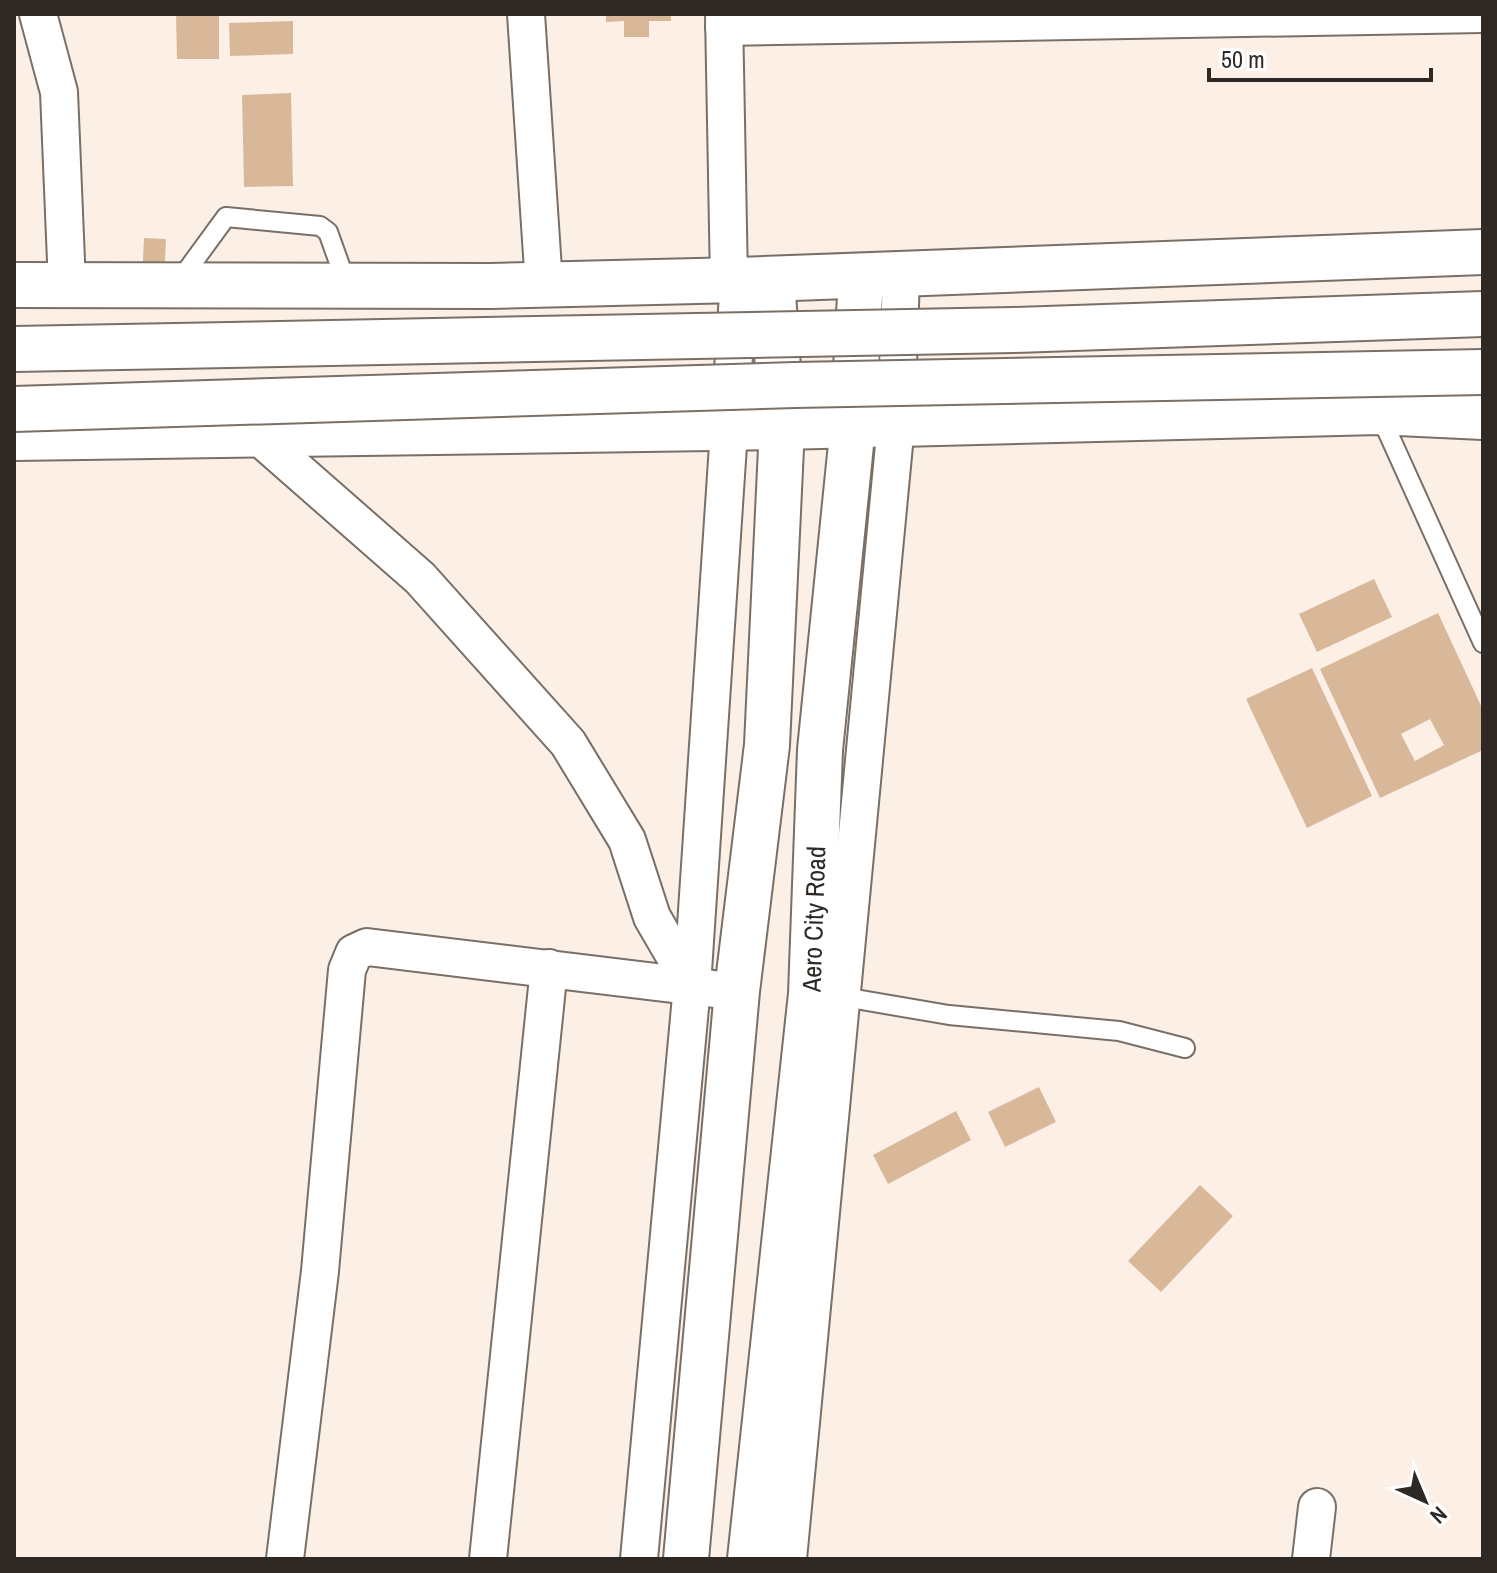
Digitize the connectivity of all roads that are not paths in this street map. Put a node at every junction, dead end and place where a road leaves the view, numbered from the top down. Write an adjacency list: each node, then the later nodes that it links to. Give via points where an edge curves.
1 (38, 14): 9 (street, via 59,92)
2 (526, 14): 12 (street)
3 (1483, 14): 4 (street)
4 (724, 20): 7 (street)
5 (1483, 252): 6 (main road)
6 (881, 277): 7 (main road); 19 (street); 20 (main road, Aero City Road)
7 (747, 280): 12 (main road); 21 (street); 22 (main road)
8 (14, 285): 9 (main road)
9 (67, 285): 10 (main road)
10 (176, 285): 11 (main road); 11 (lane, via 219,223 236,215 320,226 328,232)
11 (347, 285): 12 (main road)
12 (544, 285)
13 (1483, 314): 14 (main road, bridge, via 1013,330)
14 (14, 349)
15 (1483, 372): 16 (main road, bridge, via 795,385)
16 (14, 409)
17 (1378, 412): 18 (main road); 19 (main road); 25 (lane)
18 (1483, 417)
19 (896, 424): 20 (main road); 29 (street)
20 (853, 425): 22 (main road); 29 (main road, Aero City Road, via 820,750)
21 (731, 427): 22 (main road); 23 (main road); 27 (street)
22 (782, 427): 28 (main road, via 767,745)
23 (257, 435): 24 (main road); 27 (street, via 420,578 568,743 627,840 652,917)
24 (14, 438)
25 (1483, 643)
26 (549, 968): 27 (street); 32 (street, via 367,947 354,953 347,970 320,1271); 33 (street)
27 (692, 986): 28 (street); 34 (street)
28 (737, 991): 35 (main road)
29 (827, 995): 30 (lane, via 949,1015 1119,1031); 36 (main road, Aero City Road); 37 (street)
30 (1185, 1048)
31 (1317, 1507): 38 (street)
32 (285, 1559)
33 (488, 1559)
34 (639, 1559)
35 (686, 1559)
36 (750, 1559)
37 (788, 1559)
38 (1311, 1559)

